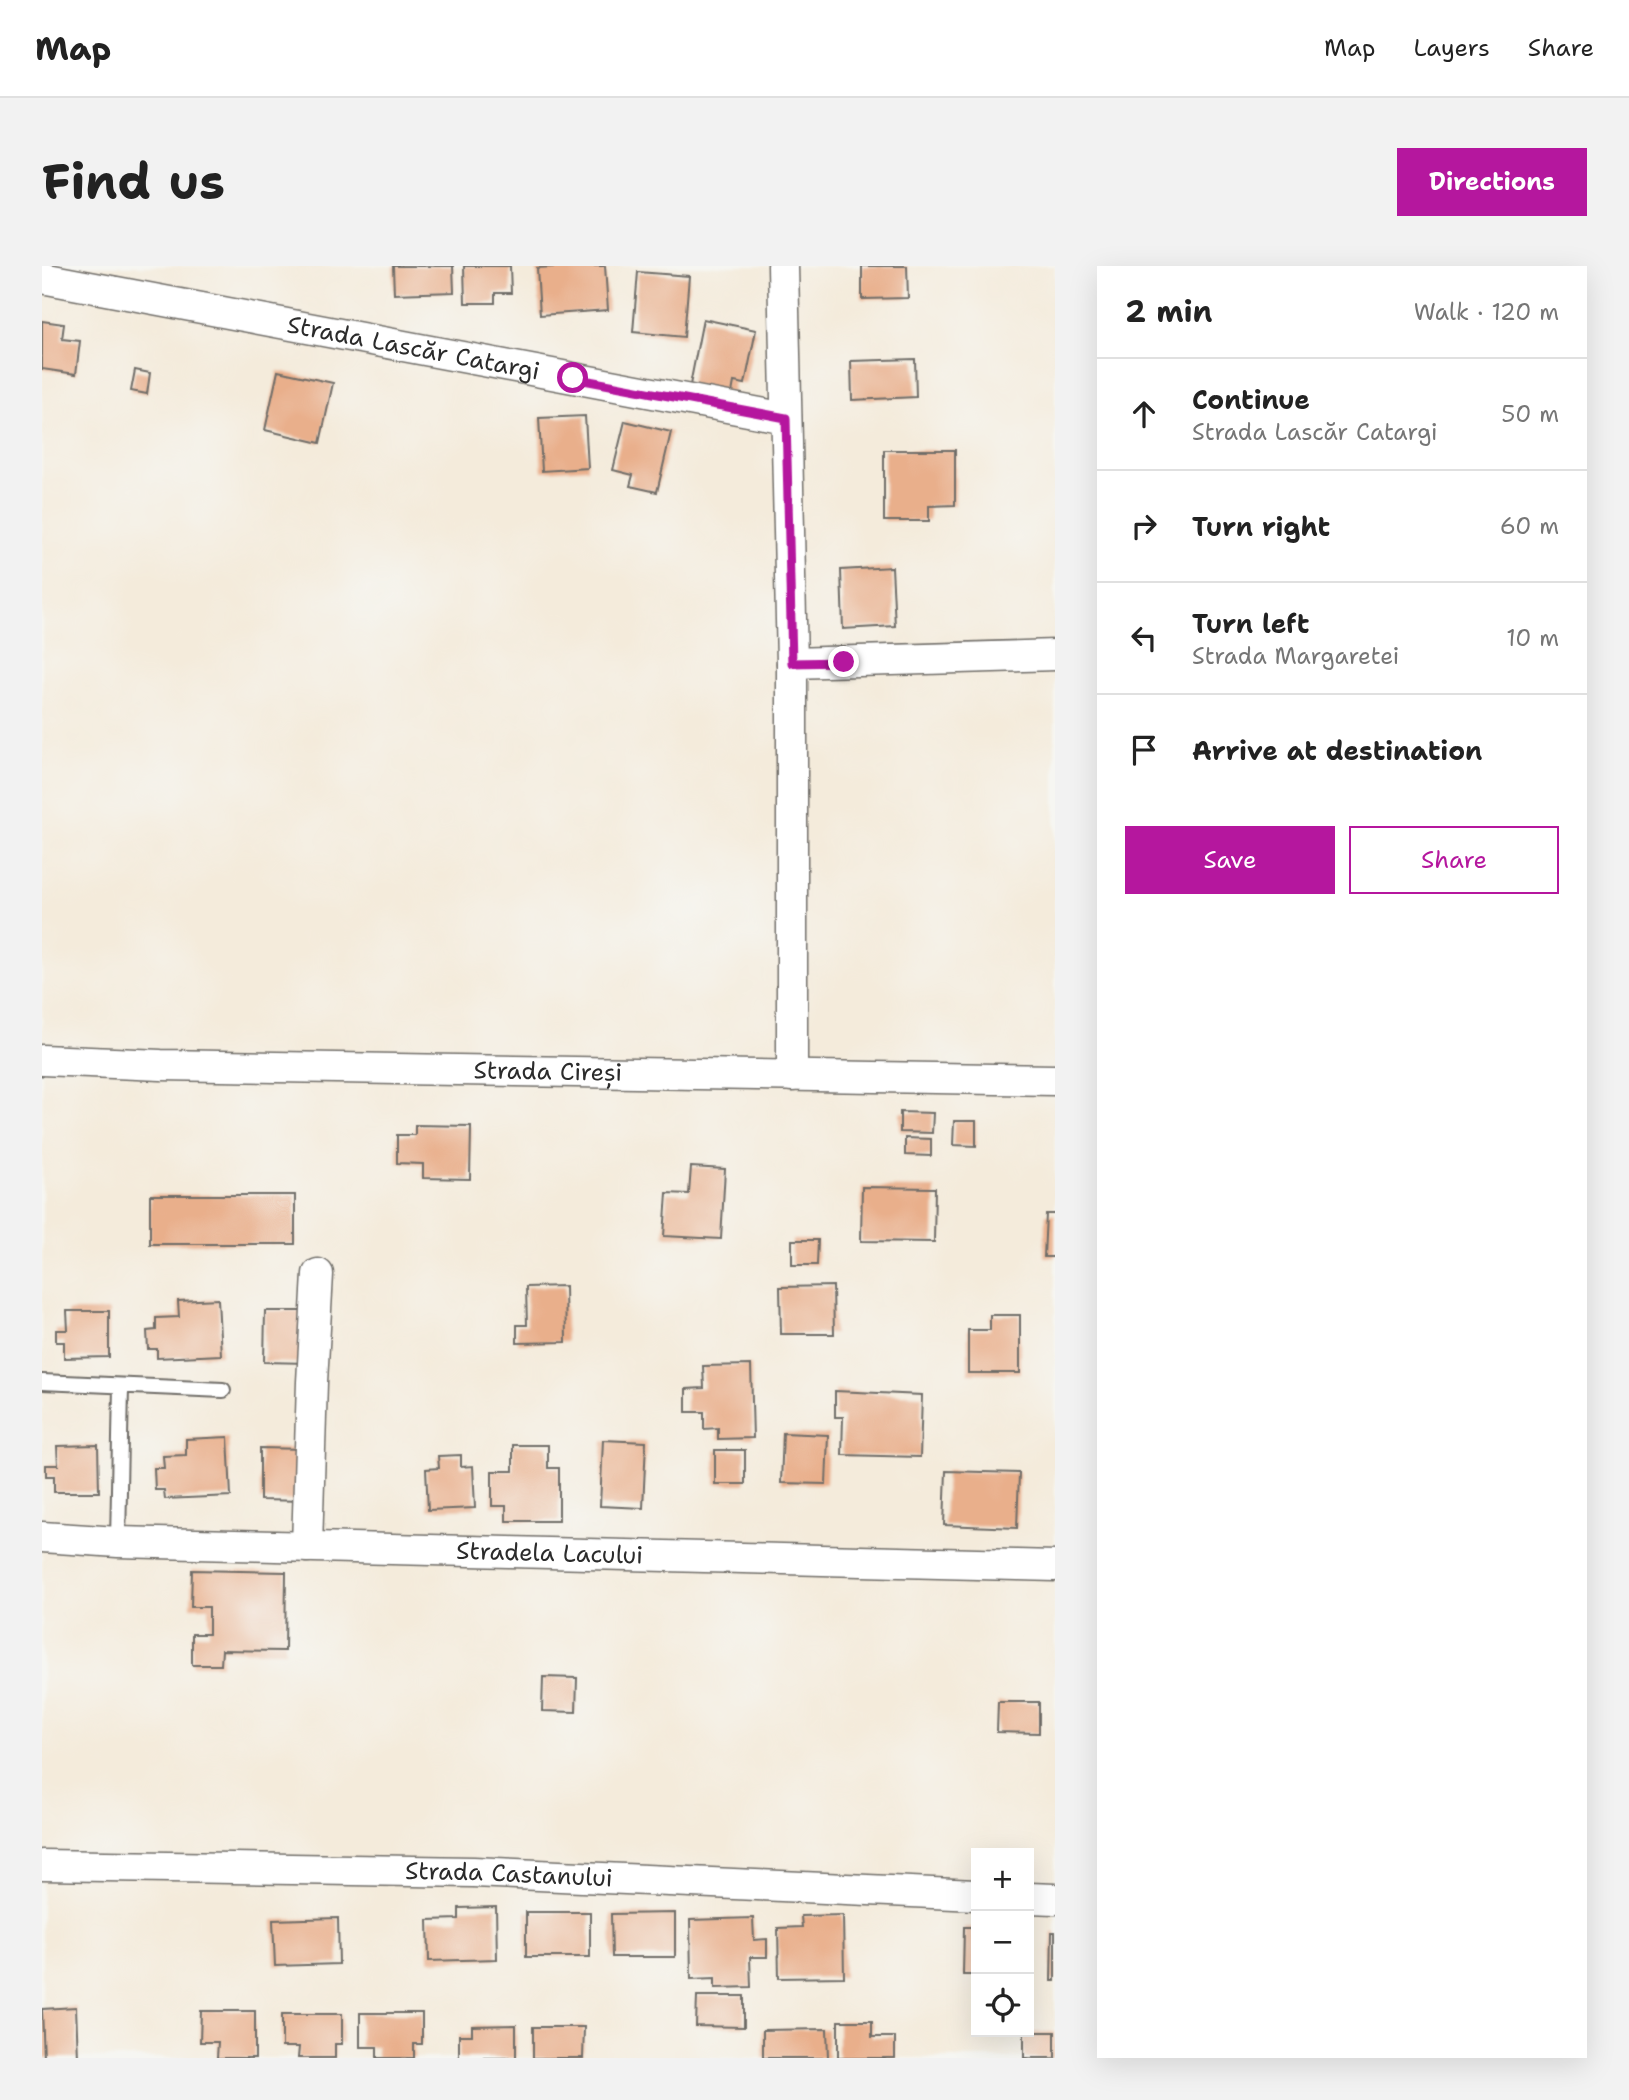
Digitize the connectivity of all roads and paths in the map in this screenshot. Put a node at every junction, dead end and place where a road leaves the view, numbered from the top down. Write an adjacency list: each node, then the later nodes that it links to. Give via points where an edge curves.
1 (783, 266): 3 (street)
2 (42, 278): 3 (street, Strada Lascăr Catargi)
3 (786, 418): 5 (street)
4 (1055, 655): 5 (street)
5 (792, 663): 7 (street)
6 (42, 1060): 7 (street, Strada Cireși)
7 (792, 1076): 8 (street, Strada Cireși)
8 (1055, 1080)
9 (318, 1274): 15 (street)
10 (42, 1382): 11 (lane)
11 (121, 1386): 12 (lane); 14 (lane)
12 (223, 1390)
13 (42, 1537): 14 (street, Stradela Lacului)
14 (118, 1542): 15 (street, Stradela Lacului)
15 (307, 1546): 16 (street, Stradela Lacului)
16 (1055, 1566)
17 (42, 1864): 18 (street, Strada Castanului, via 473,1872)
18 (971, 1895)
19 (1034, 1898): 20 (street)
20 (1055, 1899)

